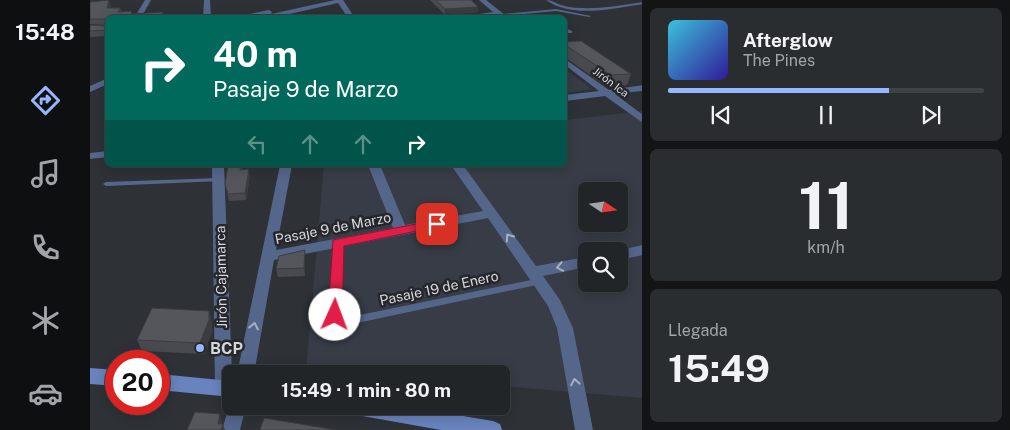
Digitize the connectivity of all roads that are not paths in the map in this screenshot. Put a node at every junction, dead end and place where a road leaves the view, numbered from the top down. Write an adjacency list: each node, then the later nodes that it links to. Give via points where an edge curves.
1 (148, 0): 9 (street)
2 (207, 0): 10 (street)
3 (482, 0): 13 (street)
4 (548, 0): 6 (lane, via 572,10)
5 (340, 1): 8 (street); 12 (street)
6 (642, 3)
7 (537, 12): 13 (lane); 14 (lane); 15 (lane, via 556,10)
8 (292, 14): 11 (street)
9 (139, 15)
10 (207, 15)
11 (277, 15)
12 (350, 15)
13 (503, 15)
14 (542, 15)
15 (589, 16)
16 (567, 30): 17 (lane)
17 (570, 32)
18 (567, 63): 22 (street, Jirón Ica)
19 (105, 82): 21 (street)
20 (642, 88): 22 (street)
21 (90, 89)
22 (606, 92): 23 (street); 24 (street, Jirón Ica)
23 (567, 98)
24 (642, 120)
25 (105, 154): 26 (street)
26 (90, 156)
27 (286, 167): 37 (street)
28 (375, 167): 33 (street)
29 (458, 167): 32 (street)
30 (219, 172): 31 (lane); 40 (street, Jirón Cajamarca)
31 (106, 184)
32 (492, 213): 33 (street, Pasaje 9 de Marzo); 39 (street, one-way to 32)
33 (400, 230): 34 (street, Pasaje 9 de Marzo)
34 (338, 242): 37 (street, Pasaje 9 de Marzo); 39 (lane, Pasaje 19 de Enero, via 335,315 344,322)
35 (642, 250): 36 (street)
36 (628, 253)
37 (268, 256): 41 (street, one-way to 37)
38 (578, 264): 39 (street, one-way to 39)
39 (537, 277): 50 (street, one-way to 39, via 565,328 555,304)
40 (227, 365)
41 (247, 365)
42 (90, 376): 43 (street)
43 (105, 377)
44 (170, 383): 45 (street)
45 (222, 388)
46 (235, 415): 48 (street)
47 (404, 415): 49 (street)
48 (232, 430)
49 (493, 430)
50 (584, 430)

